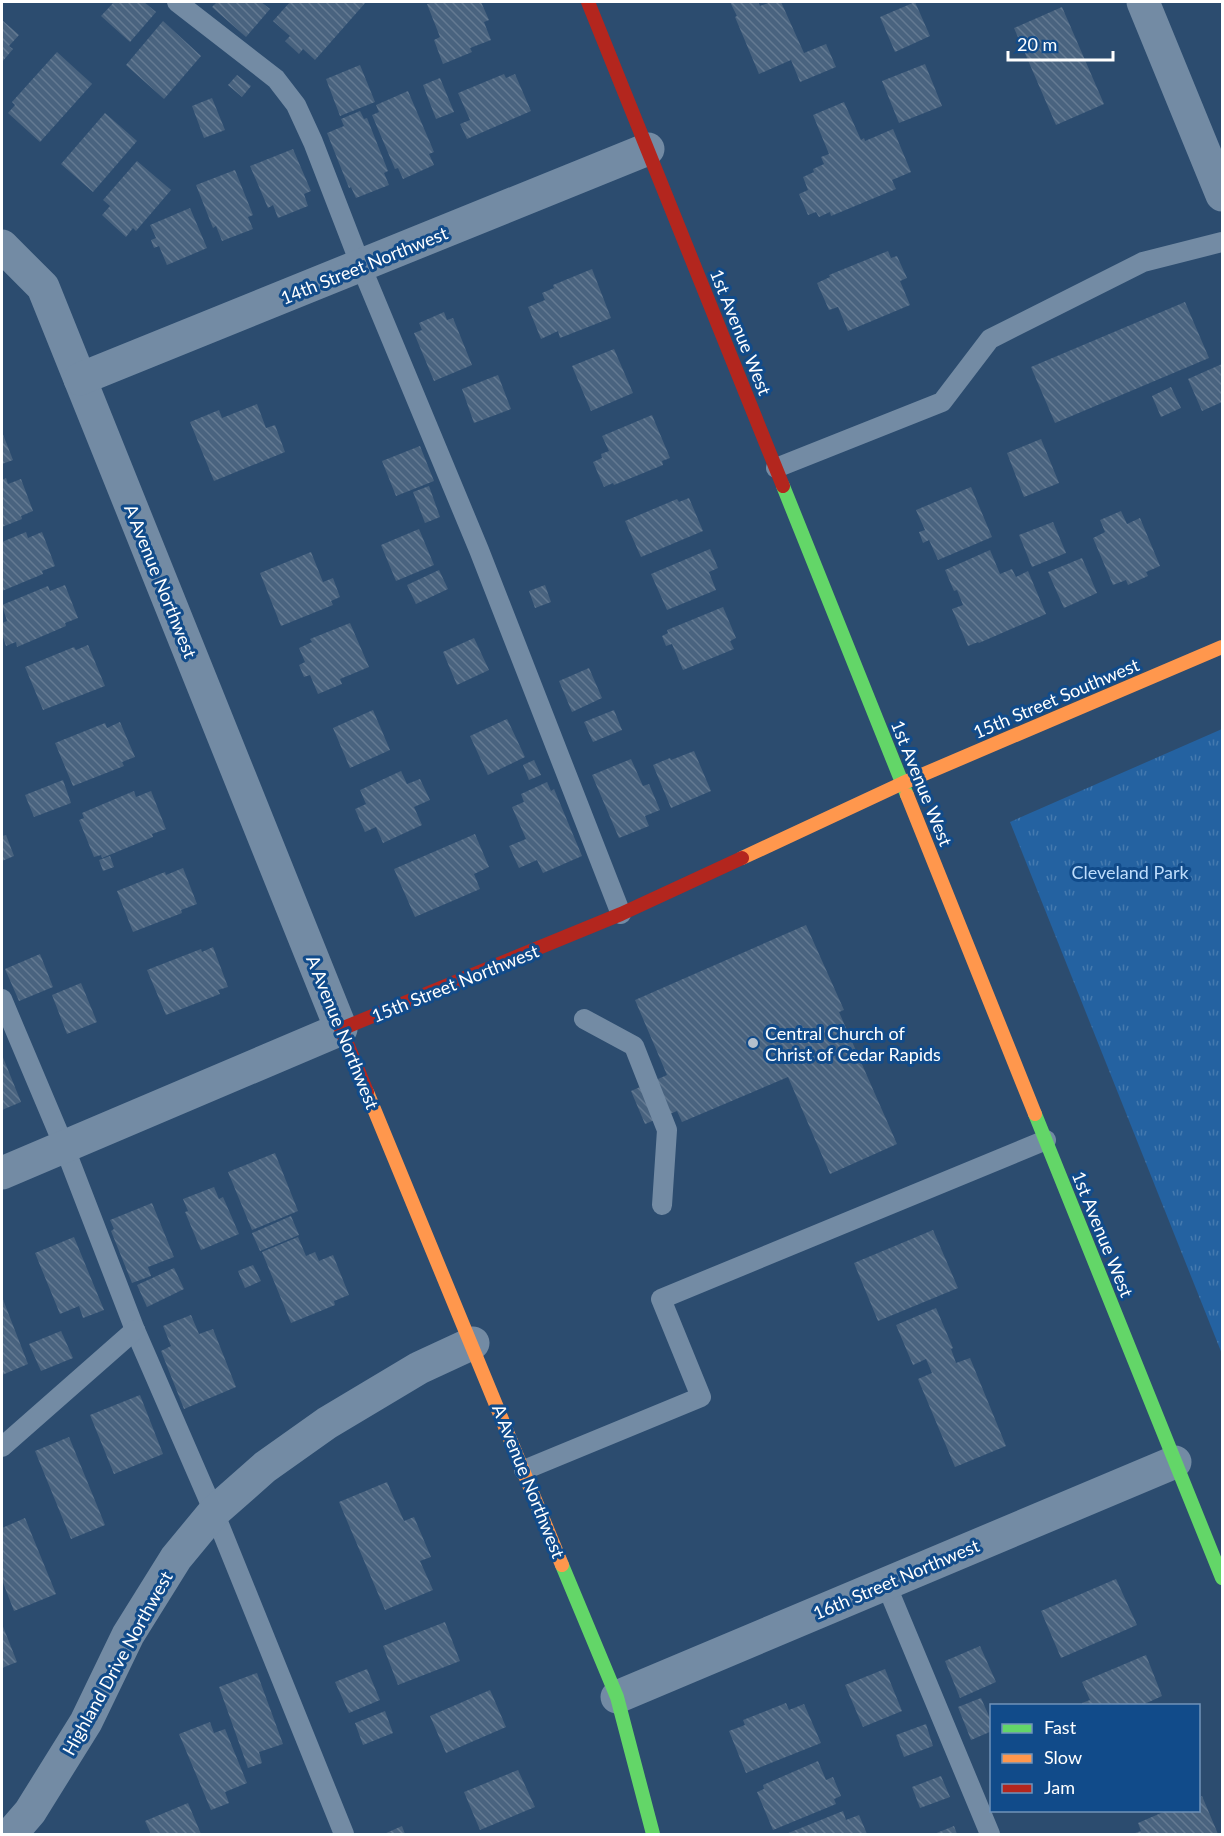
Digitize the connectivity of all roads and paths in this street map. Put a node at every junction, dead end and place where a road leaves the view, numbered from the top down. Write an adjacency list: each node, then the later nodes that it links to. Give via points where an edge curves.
1 (177, 2): 8 (lane, via 276,79 296,105)
2 (588, 2): 4 (street, 1st Avenue West)
3 (1143, 2): 5 (street)
4 (648, 149): 8 (street, 14th Street Northwest); 10 (street, 1st Avenue West)
5 (1222, 195)
6 (1222, 242): 10 (lane, via 1143,262 990,339 942,402)
7 (2, 246): 9 (street, A Avenue Northwest, via 43,287)
8 (361, 266): 9 (street, 14th Street Northwest); 13 (lane, via 479,550)
9 (80, 379): 16 (street, A Avenue Northwest)
10 (776, 468): 12 (street, 1st Avenue West)
11 (1222, 647): 12 (street, 15th Street Southwest)
12 (903, 783): 13 (street, 15th Street Northwest); 17 (street, 1st Avenue West)
13 (621, 914): 16 (street, 15th Street Northwest)
14 (2, 999): 18 (lane)
15 (584, 1019): 20 (lane, via 634,1046 667,1130)
16 (341, 1029): 18 (street, 15th Street Northwest); 22 (street, A Avenue Northwest)
17 (1046, 1140): 24 (street, 1st Avenue West); 25 (lane, via 661,1299 701,1397)
18 (64, 1146): 19 (street, 15th Street Northwest); 21 (lane)
19 (2, 1173)
20 (662, 1205)
21 (135, 1330): 23 (lane); 26 (lane)
22 (473, 1343): 25 (street, A Avenue Northwest); 26 (street, Highland Drive Northwest, via 419,1368 327,1423 265,1467)
23 (2, 1447)
24 (1175, 1462): 27 (street, 1st Avenue West); 28 (street, 16th Street Northwest)
25 (524, 1470): 29 (street, A Avenue Northwest)
26 (214, 1512): 30 (street, Highland Drive Northwest, via 164,1577 128,1635 86,1722 30,1812); 31 (lane)
27 (1222, 1578)
28 (886, 1584): 29 (street, 16th Street Northwest); 33 (lane)
29 (618, 1696): 32 (street, A Avenue Northwest)
30 (11, 1834)
31 (344, 1834)
32 (653, 1834)
33 (990, 1834)

